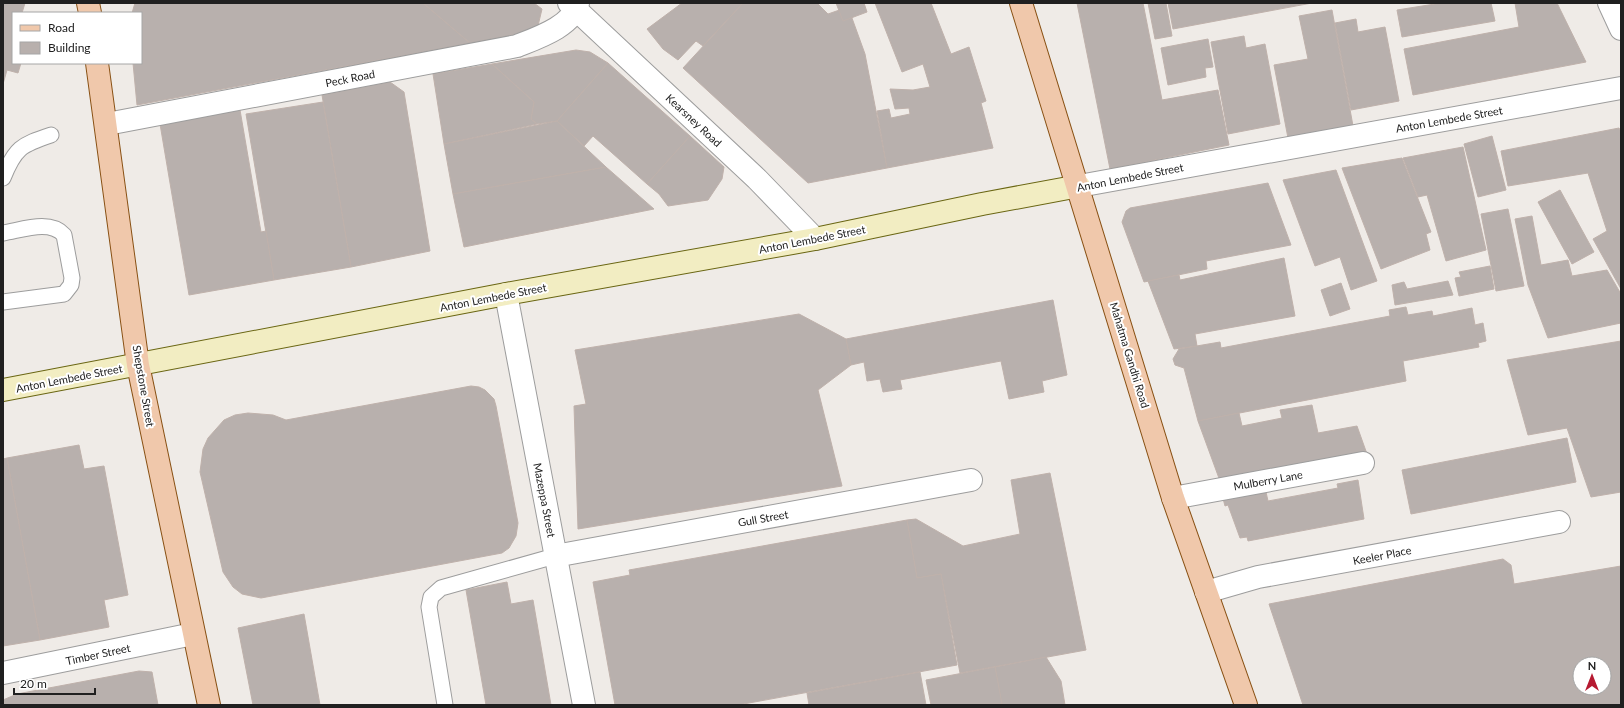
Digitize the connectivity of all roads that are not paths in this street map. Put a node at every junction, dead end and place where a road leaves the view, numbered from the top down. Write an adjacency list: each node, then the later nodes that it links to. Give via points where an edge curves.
1 (1021, 3): 10 (main road, Mahatma Gandhi Road)
2 (1609, 3): 4 (street)
3 (575, 5): 7 (street, Peck Road, via 555,30 517,46); 12 (street, Kearsney Road, via 757,179)
4 (1621, 29)
5 (97, 64): 7 (main road, Shepstone Street)
6 (1621, 88): 10 (street, Anton Lembede Street)
7 (107, 124): 15 (main road, Shepstone Street)
8 (51, 135): 9 (lane, via 25,144 12,158)
9 (3, 178)
10 (1079, 186): 12 (main road, Anton Lembede Street); 19 (main road, Mahatma Gandhi Road)
11 (3, 233): 14 (lane, via 48,226 60,230 64,235 72,278 71,285 64,294)
12 (815, 240): 13 (main road, Anton Lembede Street)
13 (506, 294): 15 (main road, Anton Lembede Street); 21 (street, Mazeppa Street)
14 (3, 302)
15 (138, 365): 16 (main road, Anton Lembede Street); 23 (main road, Shepstone Street)
16 (3, 390)
17 (1363, 463): 19 (street, Mulberry Lane)
18 (971, 480): 21 (street, Gull Street)
19 (1173, 498): 22 (main road, Mahatma Gandhi Road)
20 (1559, 522): 22 (street, Keeler Place, via 1258,577)
21 (556, 556): 26 (lane, via 440,588 431,597 429,607); 27 (street, Mazeppa Street)
22 (1206, 592): 28 (main road, Mahatma Gandhi Road)
23 (193, 634): 24 (street, Timber Street); 25 (main road, Shepstone Street)
24 (3, 673)
25 (209, 705)
26 (445, 705)
27 (584, 705)
28 (1246, 705)

